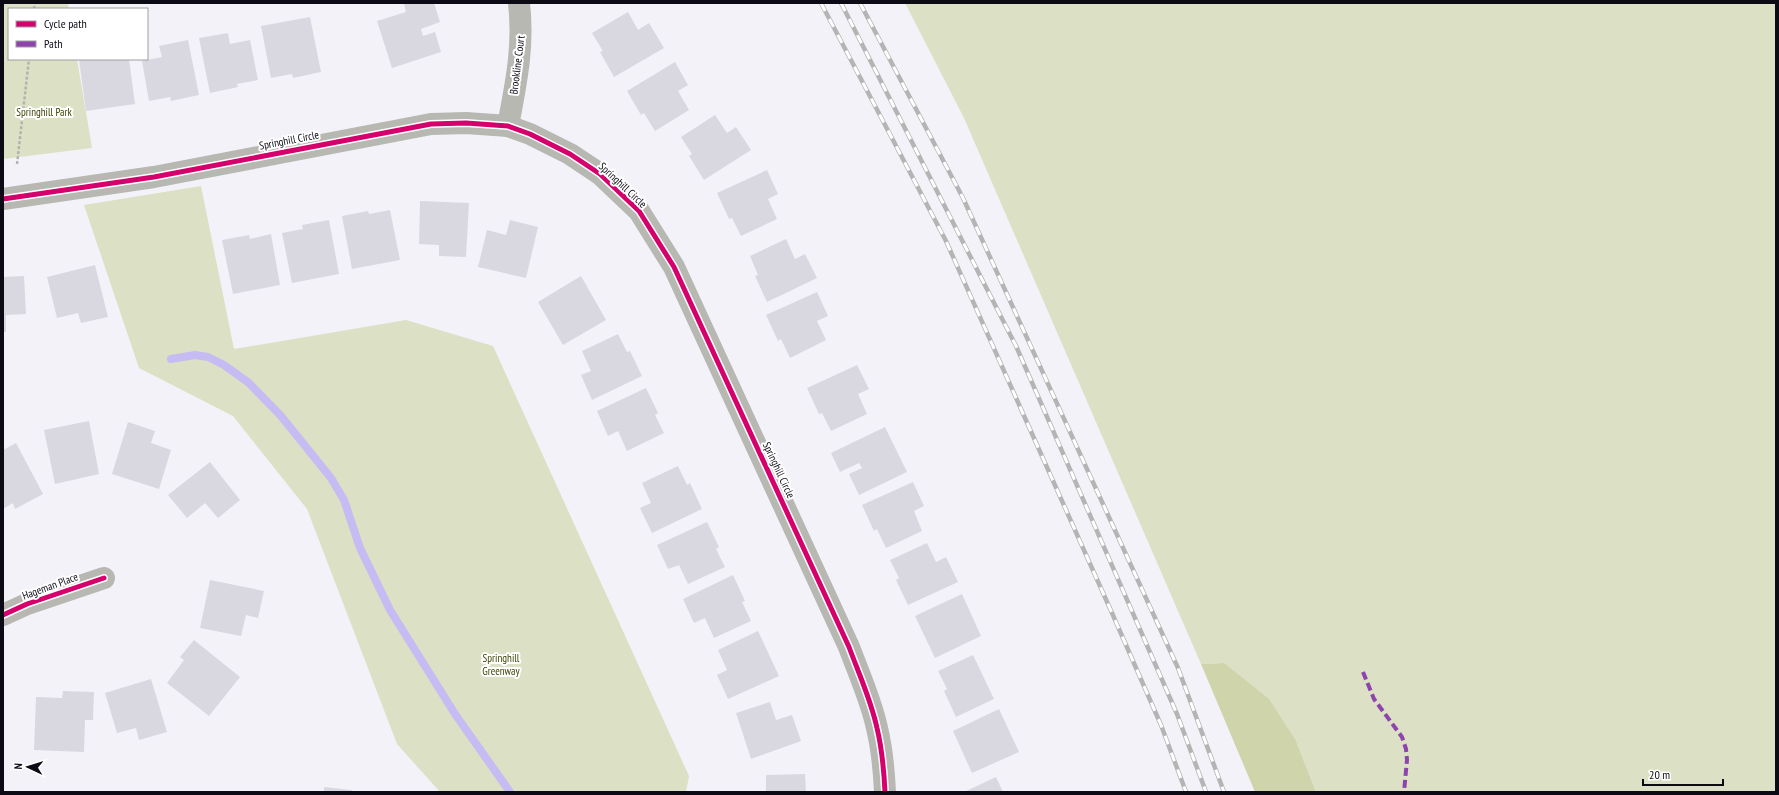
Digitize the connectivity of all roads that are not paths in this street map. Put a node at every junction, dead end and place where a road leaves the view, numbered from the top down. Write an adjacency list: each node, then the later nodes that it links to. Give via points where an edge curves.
1 (519, 3): 2 (street, Brookline Court, via 522,26 520,59)
2 (508, 126): 3 (street, Springhill Circle, via 431,124 154,177); 6 (street, Springhill Circle, via 570,154 600,174 639,211 674,267 849,647 877,728 884,767)
3 (3, 199)
4 (104, 578): 5 (street, Hageman Place, via 27,604)
5 (3, 615)
6 (885, 792)

